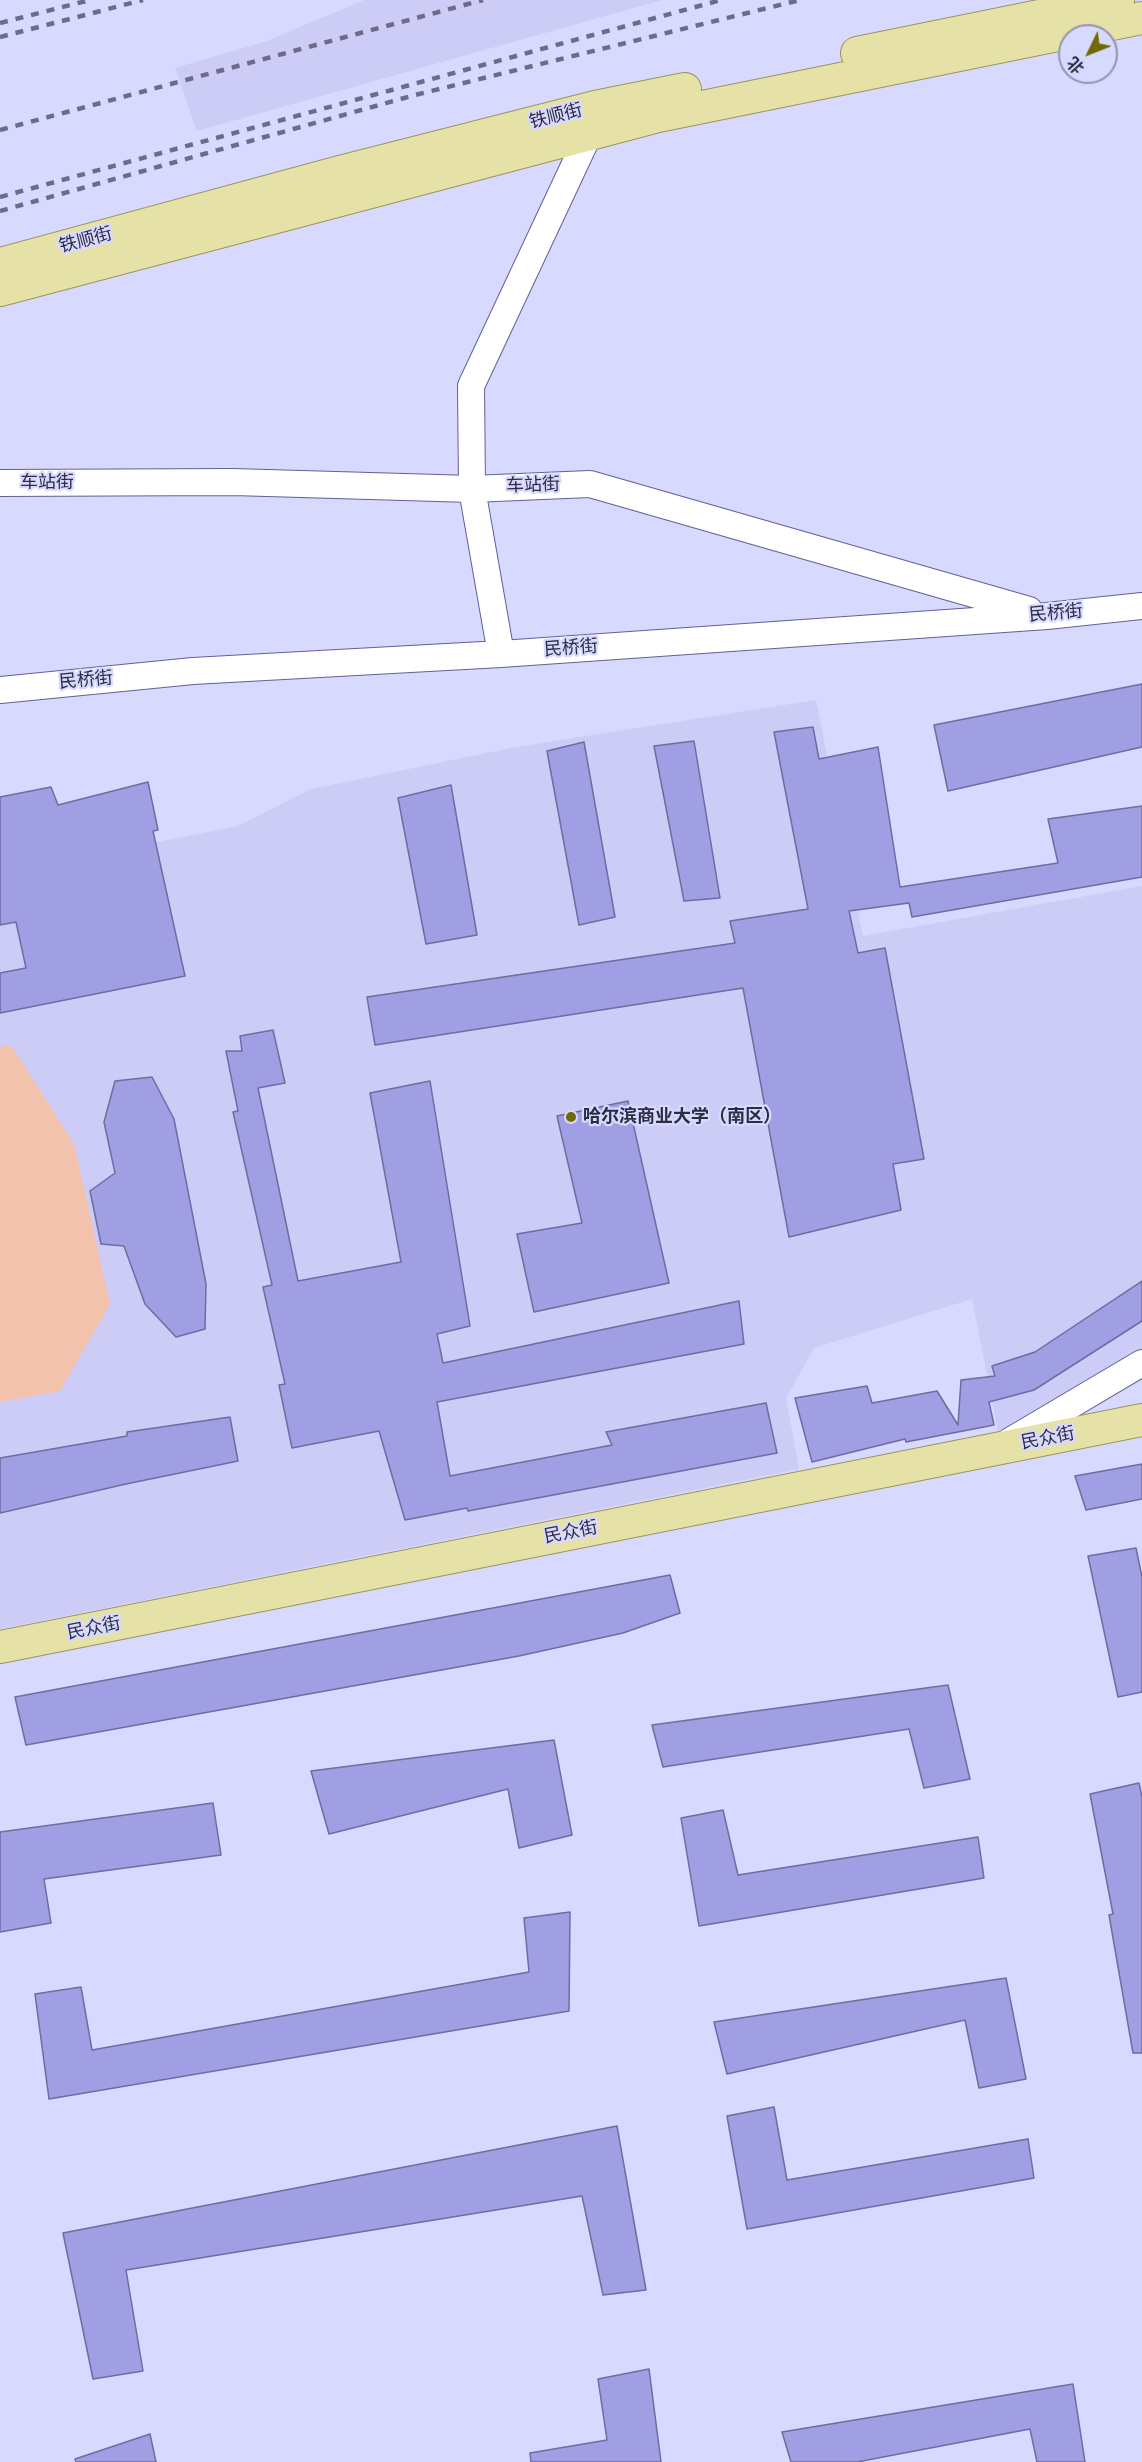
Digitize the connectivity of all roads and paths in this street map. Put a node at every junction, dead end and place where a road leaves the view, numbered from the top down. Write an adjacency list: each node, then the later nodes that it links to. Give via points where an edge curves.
1 (1118, 0): 4 (main road, 铁顺街, via 596,107)
2 (1142, 18): 3 (main road, via 658,116)
3 (589, 134): 5 (main road); 7 (street, via 471,386)
4 (0, 264)
5 (0, 290)
6 (0, 483): 7 (street, 车站街, via 233,482)
7 (472, 489): 9 (street, 车站街, via 590,484); 10 (street)
8 (1142, 606): 9 (street, 民桥街)
9 (1047, 616): 10 (street, 民桥街)
10 (501, 654): 11 (street, 民桥街, via 193,671)
11 (0, 690)
12 (1142, 1363): 14 (street)
13 (1142, 1420): 14 (main road, 民众街)
14 (996, 1449): 15 (main road, 民众街)
15 (0, 1647)

